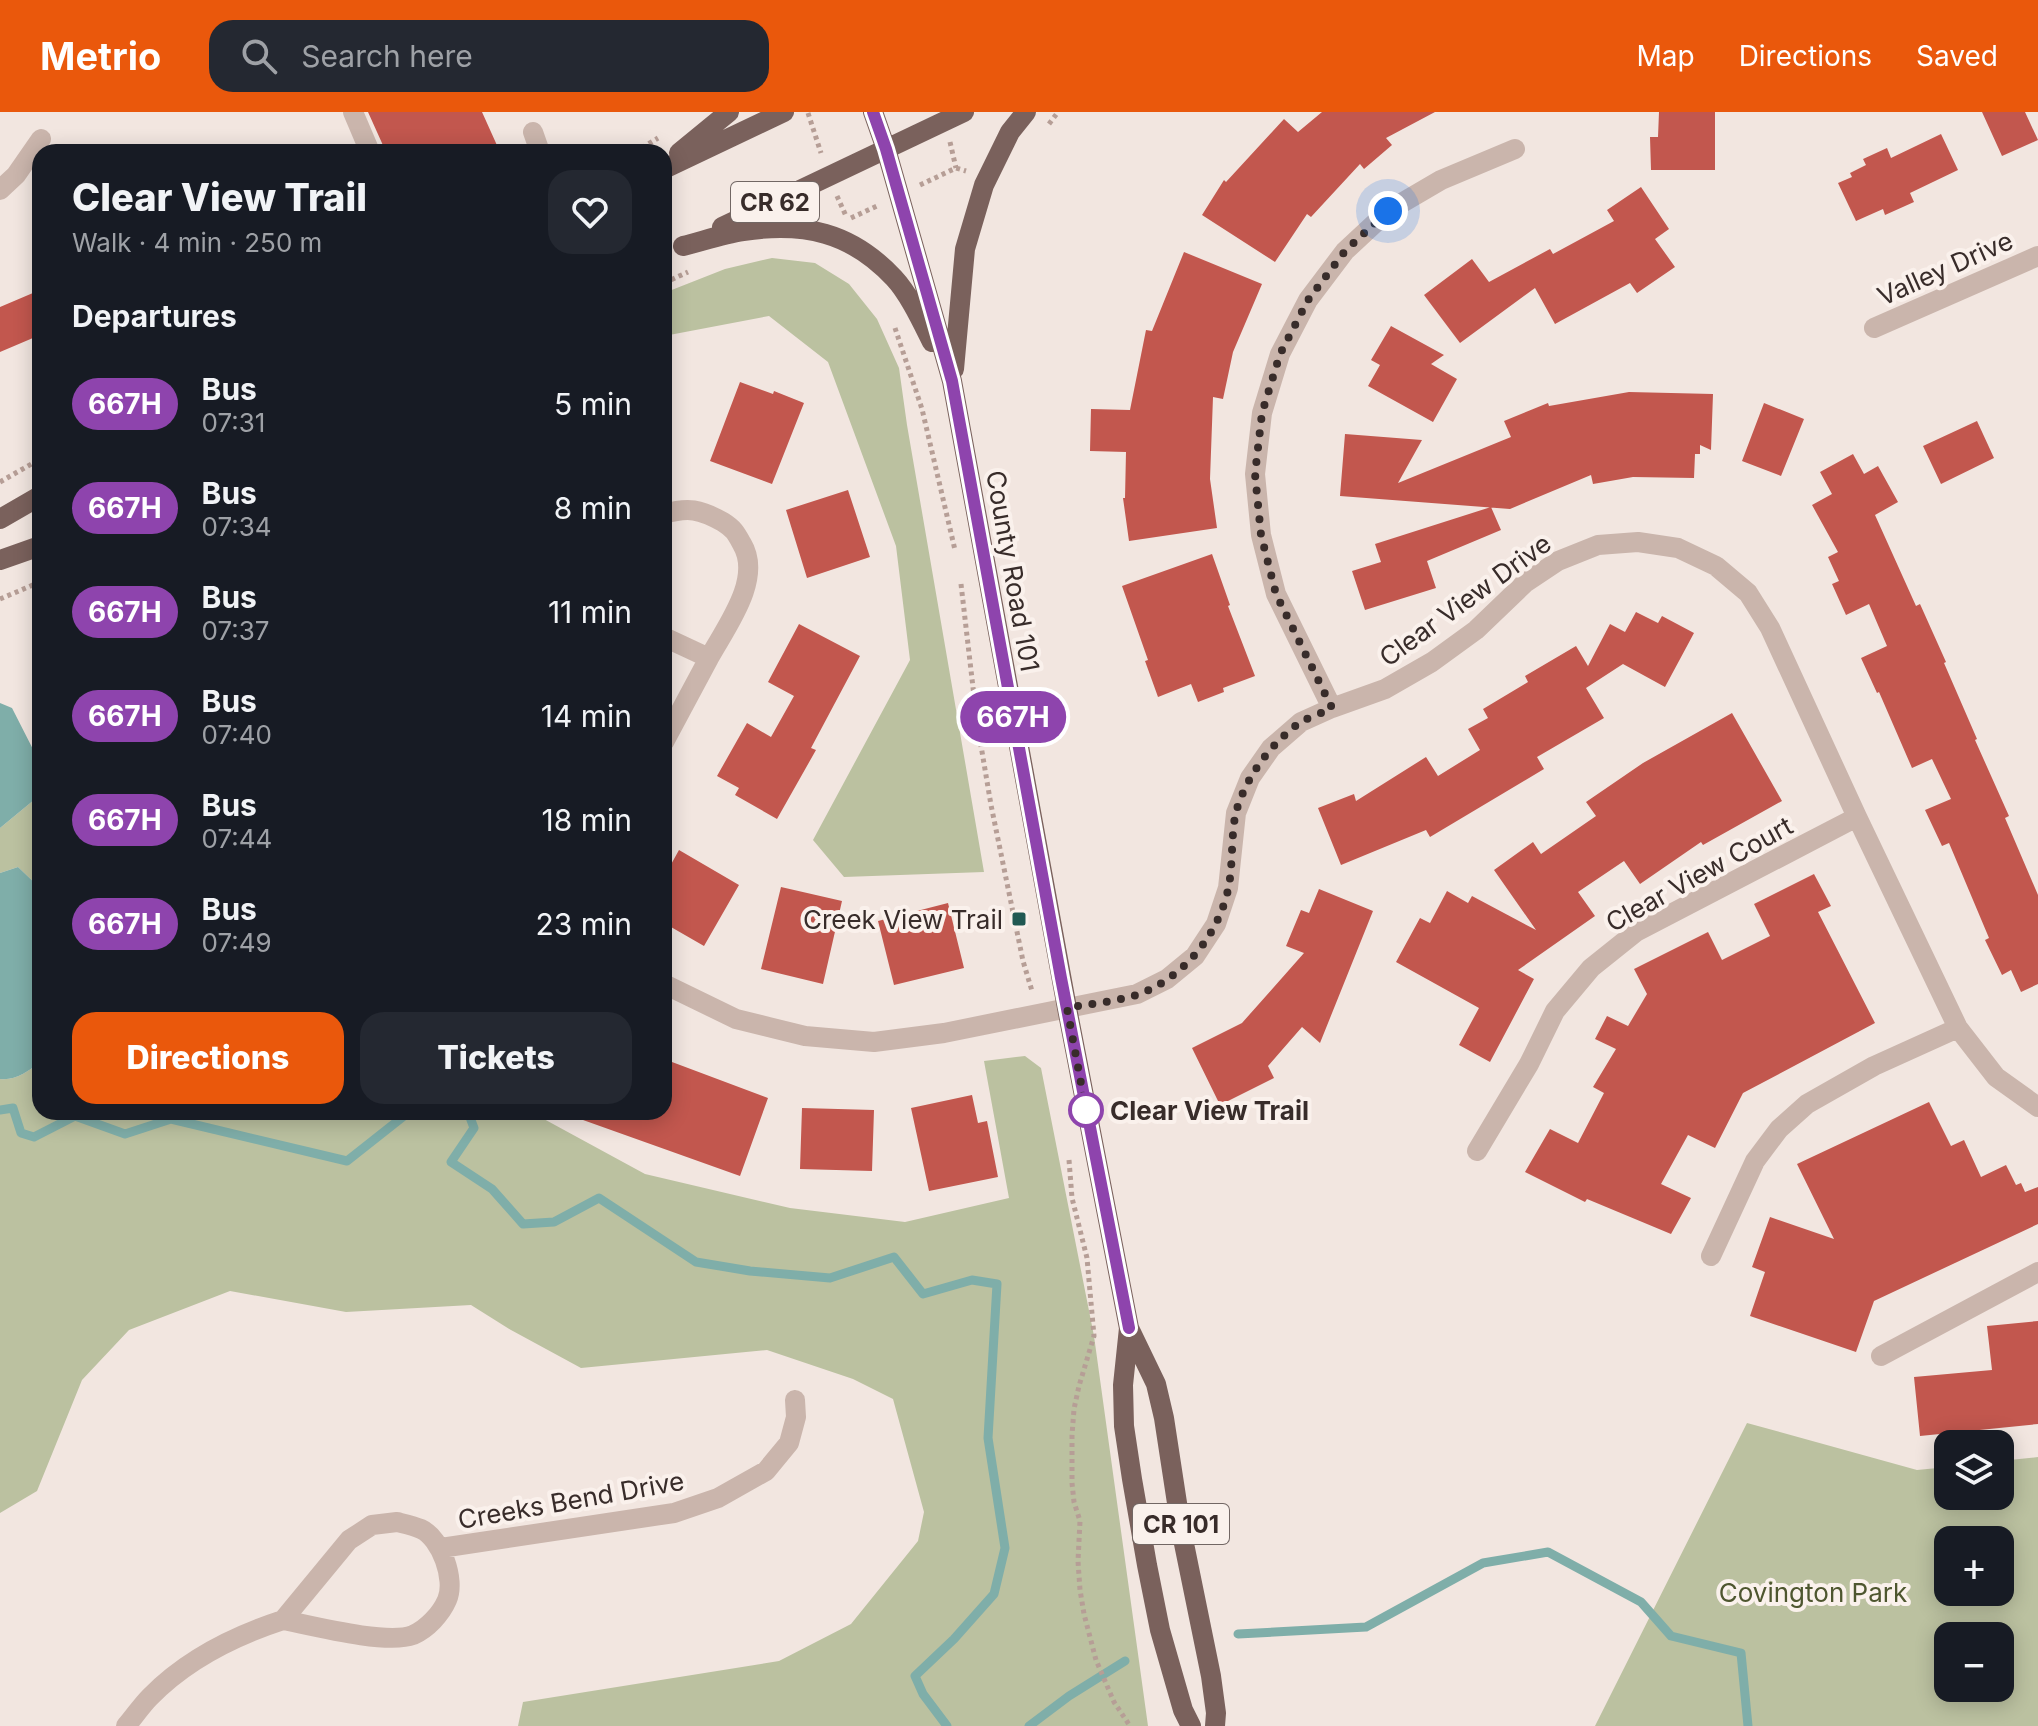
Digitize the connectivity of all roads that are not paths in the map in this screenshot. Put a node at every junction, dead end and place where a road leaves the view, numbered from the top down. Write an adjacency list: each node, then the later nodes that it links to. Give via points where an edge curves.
1 (353, 112): 9 (street)
2 (729, 112): 13 (main road)
3 (784, 112): 14 (main road)
4 (873, 112): 10 (main road, County Road 101 / CR 101)
5 (964, 112): 10 (main road)
6 (1026, 112): 20 (main road, CR 101, via 984,185 965,249)
7 (41, 139): 8 (street)
8 (38, 144)
9 (367, 144)
10 (886, 149): 16 (main road, CR 62); 20 (main road, County Road 101 / CR 101)
11 (1515, 149): 28 (street, via 1441,180 1388,211 1345,251 1308,300 1280,354 1262,413 1255,474 1261,535 1276,594)
12 (32, 152): 15 (street)
13 (672, 160)
14 (672, 163)
15 (0, 190)
16 (683, 246): 17 (main road, CR 62); 20 (main road, via 782,227 844,239 896,280)
17 (672, 251)
18 (2038, 256): 19 (street, Valley Drive)
19 (1874, 328)
20 (952, 381): 32 (main road, County Road 101 / CR 101)
21 (32, 501): 23 (main road)
22 (672, 512): 27 (street, via 709,514 733,528 746,551 749,576 740,603)
23 (0, 519)
24 (32, 549): 25 (main road)
25 (0, 560)
26 (672, 641): 27 (street)
27 (709, 658): 29 (street)
28 (1332, 708): 30 (street, Clear View Drive, via 1385,689 1432,662 1558,561 1598,545 1638,542 1678,548 1716,566 1748,593 1770,628); 32 (street, Clear View Drive, via 1301,722 1271,748 1250,778 1236,813 1228,888 1216,924 1195,956 1167,979 1134,995)
29 (672, 727)
30 (1857, 817): 33 (street, Clear View Drive); 35 (street, Clear View Court, via 1636,932 1591,968 1555,1011)
31 (672, 988): 32 (street, via 736,1019 805,1036 874,1042)
32 (1067, 1008): 38 (main road, County Road 101 / CR 101)
33 (1958, 1028): 34 (street, Clear View Drive, via 1996,1077); 36 (street, via 1874,1066 1807,1104 1779,1129 1755,1161)
34 (2038, 1107)
35 (1477, 1151)
36 (1711, 1256)
37 (2038, 1272): 39 (street)
38 (1129, 1328): 44 (main road, County Road 101 / CR 101, via 1124,1426 1160,1630); 45 (main road, County Road 101 / CR 101, via 1156,1384 1164,1418 1211,1677)
39 (1881, 1356)
40 (795, 1400): 41 (street, Creeks Bend Drive, via 789,1443 766,1471 718,1498 674,1513)
41 (441, 1548): 42 (street, via 424,1529 397,1522 372,1525 349,1540); 42 (street, via 449,1574 448,1598 433,1622 412,1635 385,1639)
42 (283, 1620): 43 (street, via 195,1660 151,1696)
43 (126, 1726)
44 (1191, 1726)
45 (1215, 1726)

